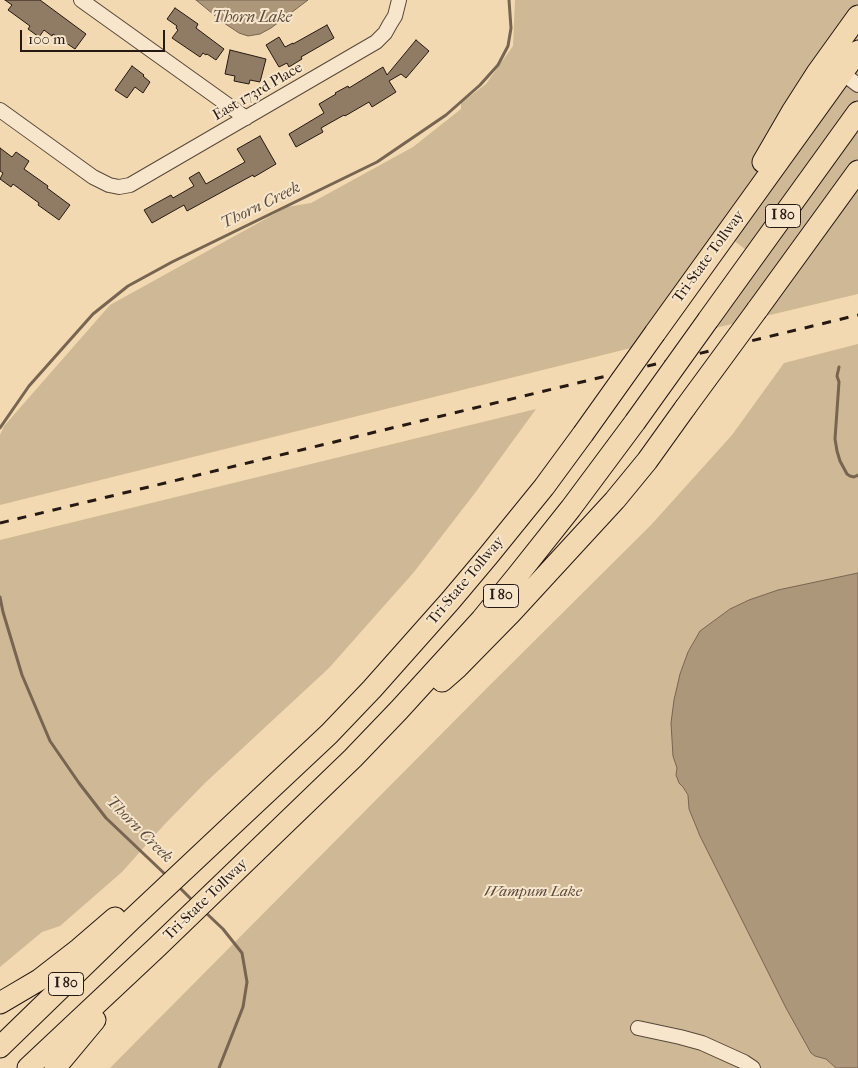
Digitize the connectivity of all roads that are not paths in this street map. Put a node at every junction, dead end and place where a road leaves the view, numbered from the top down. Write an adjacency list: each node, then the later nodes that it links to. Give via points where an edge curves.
1 (81, 0): 8 (street)
2 (398, 4): 8 (street, East 173rd Place, via 385,33 376,42)
3 (858, 16): 10 (highway, via 792,112)
4 (858, 51): 5 (highway, Tri-State Tollway / I 80)
5 (850, 79): 10 (highway, Tri-State Tollway / I 80)
6 (0, 110): 8 (street, East 173rd Place, via 93,177 119,187 141,180)
7 (858, 112): 11 (highway, Tri-State Tollway / I 80, bridge, via 561,522 482,619)
8 (246, 118)
9 (858, 173): 11 (highway, bridge, via 615,500 458,667)
10 (708, 260): 12 (highway, Tri-State Tollway / I 80, bridge, via 583,434 451,600 329,734 251,789 204,842)
11 (353, 758): 13 (highway, Tri-State Tollway / I 80)
12 (127, 916): 14 (highway, via 39,980); 16 (highway, I 80)
13 (140, 963): 17 (highway, Tri-State Tollway / I 80); 18 (highway)
14 (0, 1003)
15 (638, 1028): 19 (street, via 702,1044)
16 (0, 1047)
17 (28, 1068)
18 (55, 1068)
19 (753, 1068)

